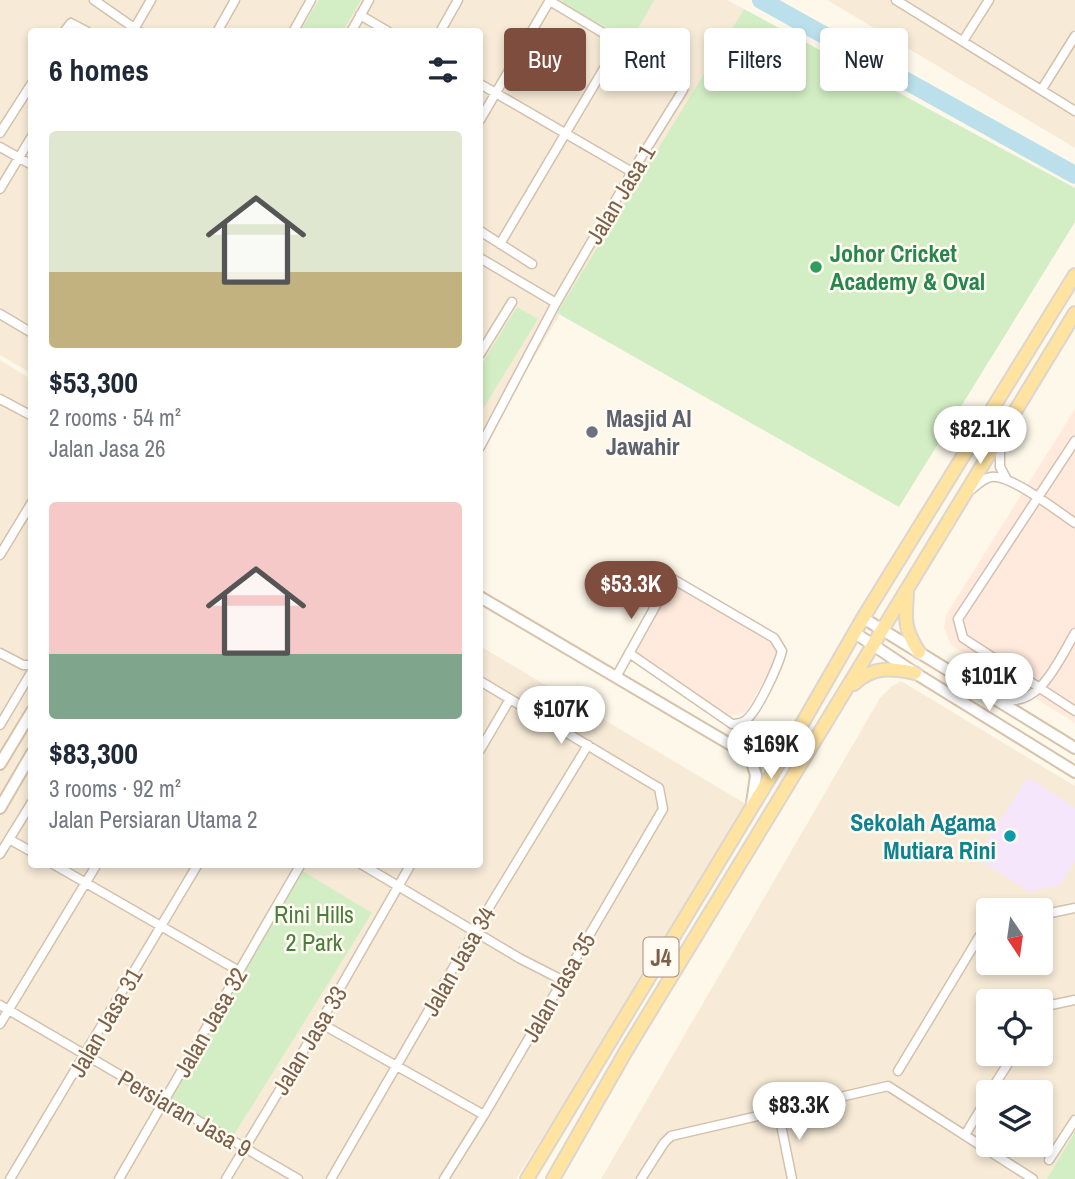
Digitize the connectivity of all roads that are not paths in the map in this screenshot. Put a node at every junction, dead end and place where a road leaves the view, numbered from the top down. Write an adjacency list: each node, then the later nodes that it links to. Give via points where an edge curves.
1 (94, 0): 11 (street)
2 (151, 0): 12 (street)
3 (235, 0): 13 (street)
4 (312, 0): 14 (street)
5 (369, 0): 10 (street)
6 (458, 0): 17 (street)
7 (550, 0): 18 (street); 26 (street)
8 (895, 0): 20 (street)
9 (989, 0): 20 (street)
10 (360, 15): 15 (street); 16 (street)
11 (132, 28)
12 (136, 28)
13 (219, 28)
14 (295, 28)
15 (353, 28)
16 (382, 28)
17 (442, 28)
18 (600, 31)
19 (1075, 36): 24 (street)
20 (963, 41): 24 (street)
21 (600, 74): 30 (street)
22 (483, 86): 26 (street)
23 (28, 89): 29 (street)
24 (1042, 89): 27 (street)
25 (682, 91): 35 (street, Jalan Jasa 1)
26 (495, 93): 28 (street); 30 (street)
27 (1075, 111)
28 (483, 115)
29 (0, 133)
30 (564, 133): 35 (street); 38 (street)
31 (28, 142): 33 (street)
32 (0, 147): 33 (street)
33 (19, 157): 34 (street); 36 (street)
34 (28, 163)
35 (632, 172): 43 (street, Jalan Jasa 1)
36 (0, 189)
37 (483, 233): 38 (street)
38 (500, 243): 40 (street)
39 (483, 260): 43 (street)
40 (532, 264)
41 (1075, 275): 61 (main road, J4)
42 (512, 302): 47 (street)
43 (556, 303): 51 (street, Jalan Jasa 1)
44 (1075, 313): 50 (main road, J4)
45 (0, 314): 46 (street)
46 (28, 331)
47 (483, 349)
48 (0, 399): 49 (street)
49 (28, 414)
50 (1001, 436): 53 (street, via 1000,467); 54 (main road, J4)
51 (483, 441)
52 (1075, 441): 55 (street)
53 (1006, 478): 54 (street, via 981,481); 55 (street)
54 (966, 494): 59 (main road, J4)
55 (1038, 499): 57 (street); 74 (street, via 958,619 963,638)
56 (28, 509): 58 (street)
57 (1075, 523)
58 (0, 555)
59 (907, 590): 62 (main road, J4); 66 (main road, via 907,633)
60 (483, 599): 71 (street)
61 (863, 618): 62 (street); 63 (main road, J4)
62 (884, 630): 65 (main road, J4); 66 (street)
63 (855, 633): 65 (street); 81 (main road, J4)
64 (1075, 633): 74 (street)
65 (873, 646): 70 (street); 75 (main road, J4)
66 (919, 652): 76 (street)
67 (0, 653): 69 (street)
68 (629, 653): 68 (street, via 671,578 774,638 782,652 777,670 750,716 732,724); 71 (street)
69 (27, 665)
70 (915, 673): 75 (main road, via 889,668 871,671); 88 (street)
71 (616, 677): 85 (street)
72 (28, 679): 80 (street)
73 (483, 683): 77 (street)
74 (1040, 688): 76 (street, via 1019,701); 78 (street)
75 (844, 693): 134 (main road, J4)
76 (992, 696): 84 (street)
77 (510, 699): 82 (street); 83 (street)
78 (1075, 711)
79 (28, 718): 87 (street)
80 (0, 725)
81 (795, 736): 85 (street, via 763,756); 89 (main road, J4)
82 (483, 745)
83 (588, 746): 106 (street, Jalan Jasa 34); 109 (street, Jalan Jasa 35, via 659,788 663,809)
84 (1075, 748)
85 (750, 756): 89 (street, via 756,775)
86 (28, 760): 90 (street)
87 (0, 764)
88 (1075, 772)
89 (751, 807): 133 (main road, J4)
90 (0, 808)
91 (28, 808): 92 (street)
92 (9, 839): 93 (street); 94 (street)
93 (28, 850)
94 (0, 854)
95 (60, 868): 101 (street)
96 (95, 868): 101 (street)
97 (196, 868): 105 (street, Jalan Jasa 31)
98 (299, 868): 108 (street, Jalan Jasa 32)
99 (367, 868): 102 (street)
100 (409, 868): 102 (street, Jalan Jasa 33)
101 (86, 883): 105 (street); 113 (street)
102 (398, 887): 106 (street); 114 (street, Jalan Jasa 33)
103 (1075, 908): 104 (street)
104 (1054, 912)
105 (161, 925): 108 (street); 116 (street, Jalan Jasa 31)
106 (474, 932): 109 (street); 117 (street, Jalan Jasa 34)
107 (976, 942): 118 (street)
108 (239, 971): 119 (street, Jalan Jasa 32)
109 (562, 980): 121 (street, Jalan Jasa 35)
110 (1075, 1000): 112 (street)
111 (0, 1005): 113 (street, Persiaran Jasa 9)
112 (1053, 1005)
113 (8, 1010): 115 (street); 116 (street, Persiaran Jasa 9)
114 (320, 1023): 117 (street); 125 (street, Jalan Jasa 33)
115 (0, 1024)
116 (86, 1055): 119 (street, Persiaran Jasa 9); 127 (street, Jalan Jasa 31)
117 (397, 1065): 121 (street); 131 (street, Jalan Jasa 34)
118 (898, 1071)
119 (164, 1101): 125 (street, Persiaran Jasa 9); 128 (street, Jalan Jasa 32)
120 (778, 1110): 124 (street, via 888,1086); 135 (street, via 671,1136); 136 (street)
121 (484, 1115): 132 (street, Jalan Jasa 35)
122 (976, 1117): 124 (street)
123 (1075, 1120): 126 (street)
124 (965, 1135): 137 (street)
125 (245, 1148): 129 (street, Jalan Jasa 33); 130 (street, Persiaran Jasa 9)
126 (1049, 1160)
127 (10, 1179)
128 (119, 1179)
129 (226, 1179)
130 (298, 1179)
131 (331, 1179)
132 (444, 1179)
133 (527, 1179)
134 (553, 1179)
135 (641, 1179)
136 (792, 1179)
137 (1033, 1179)

